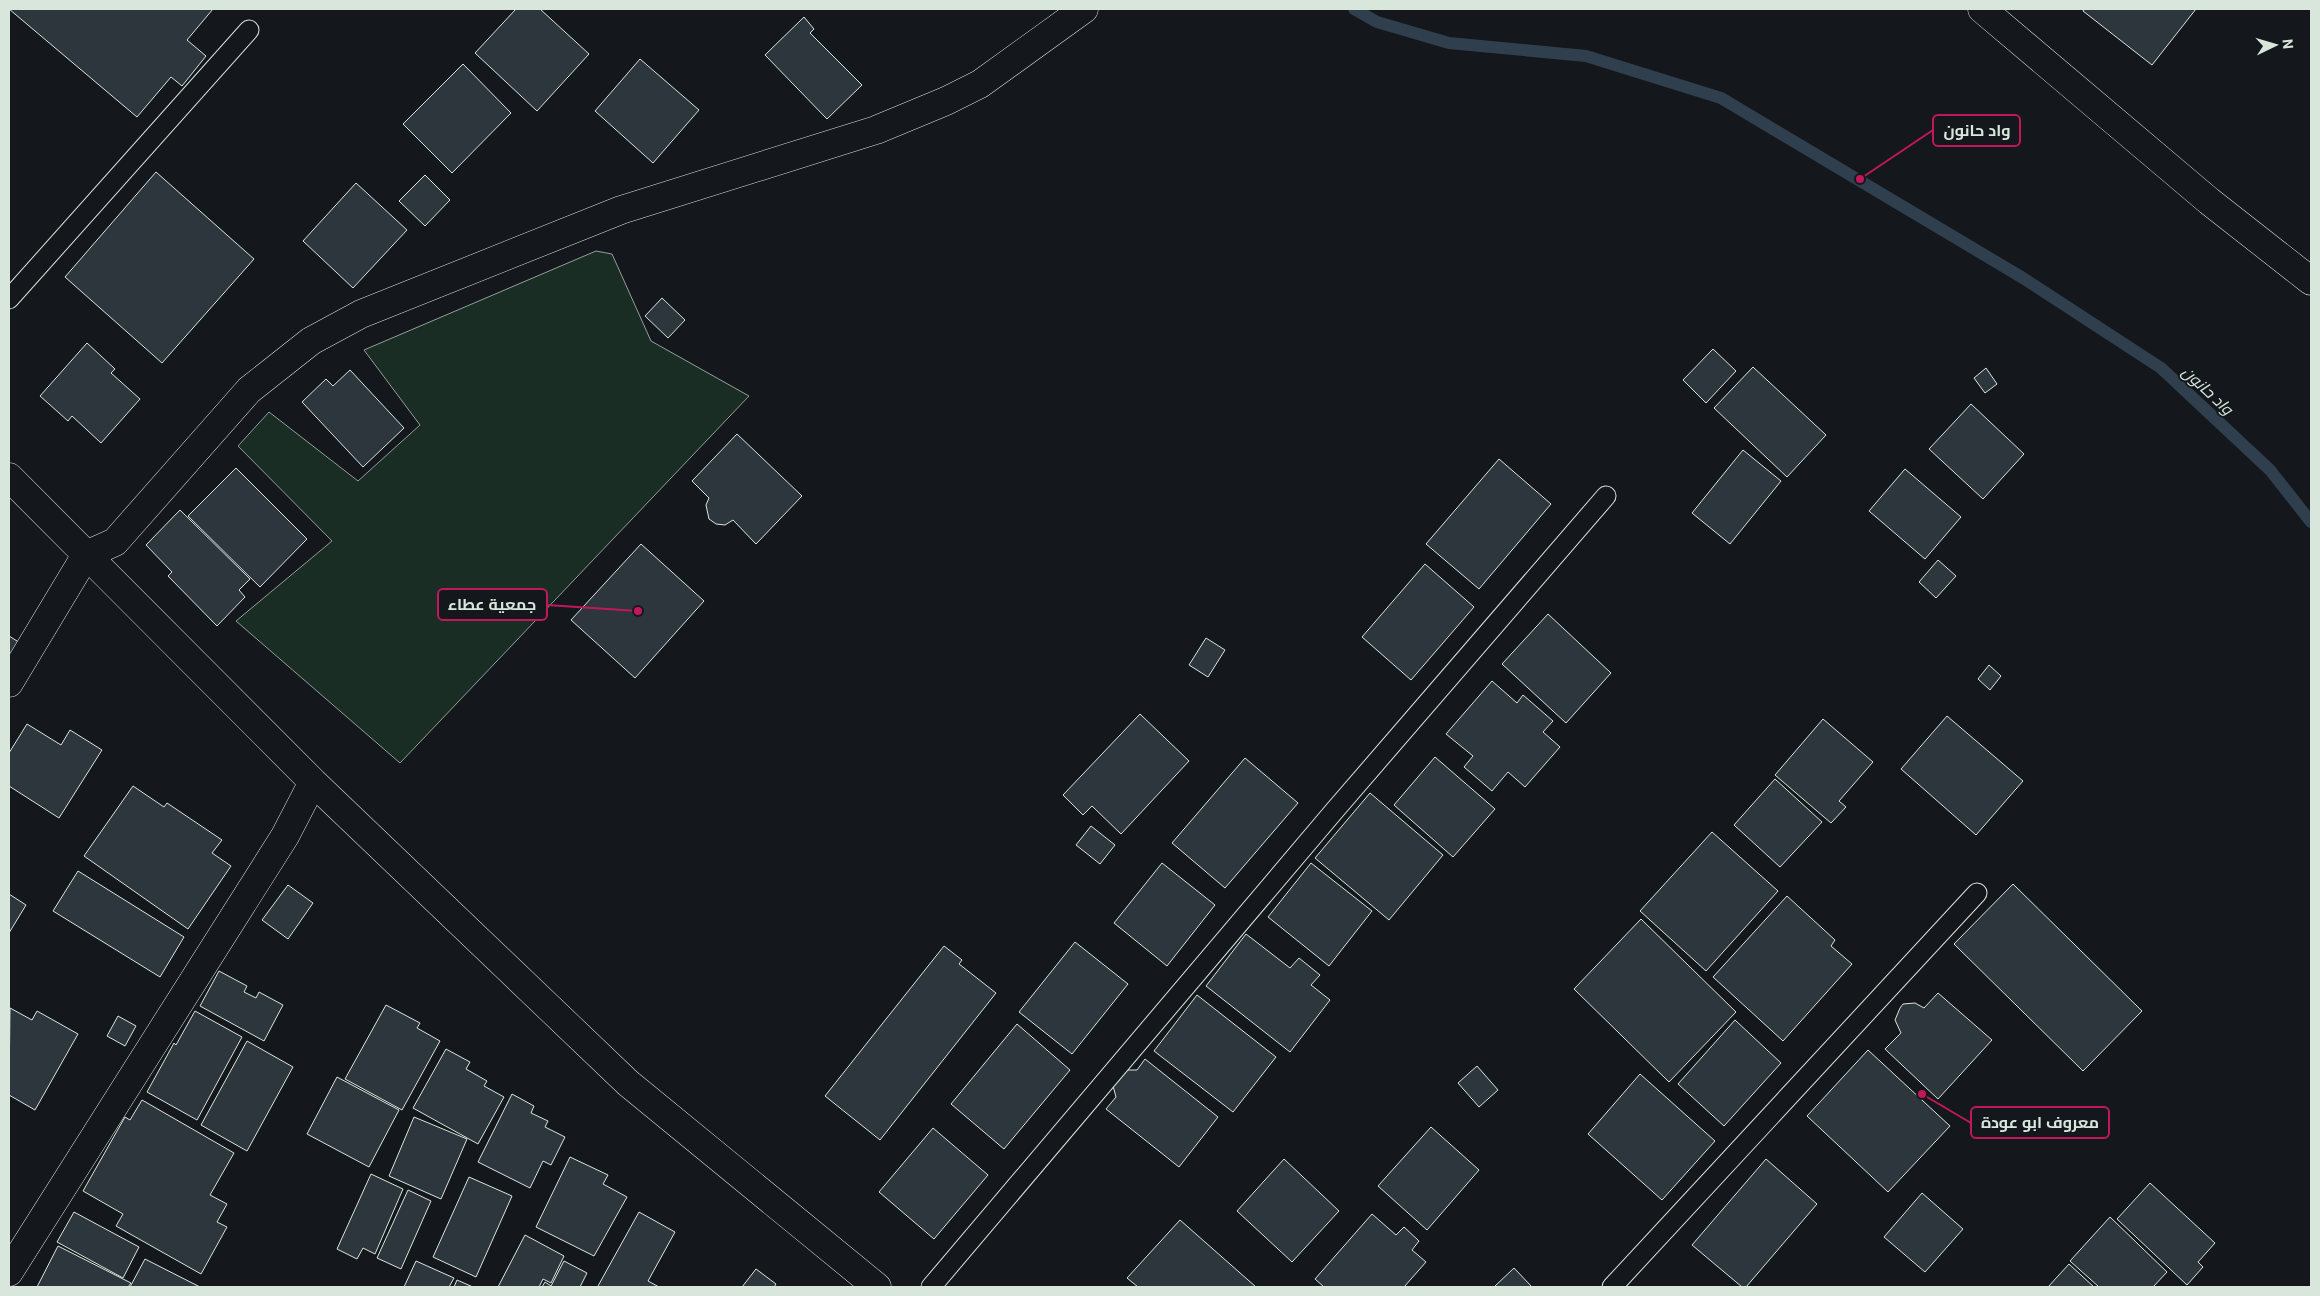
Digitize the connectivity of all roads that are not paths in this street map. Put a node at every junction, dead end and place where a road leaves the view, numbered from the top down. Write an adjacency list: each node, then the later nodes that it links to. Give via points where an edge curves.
1 (1084, 9): 8 (street, via 980,84 946,101 876,130 621,210 361,314 311,341 249,390 115,542)
2 (1982, 9): 4 (street, via 2209,201)
3 (249, 30): 5 (lane)
4 (2311, 281)
5 (9, 299)
6 (9, 477): 8 (street)
7 (1606, 496): 14 (lane)
8 (86, 555): 9 (street); 10 (street)
9 (9, 683)
10 (313, 782): 12 (street, via 285,836); 13 (street, via 628,1083)
11 (1977, 893): 15 (lane)
12 (9, 1272)
13 (877, 1287)
14 (931, 1287)
15 (1612, 1287)

